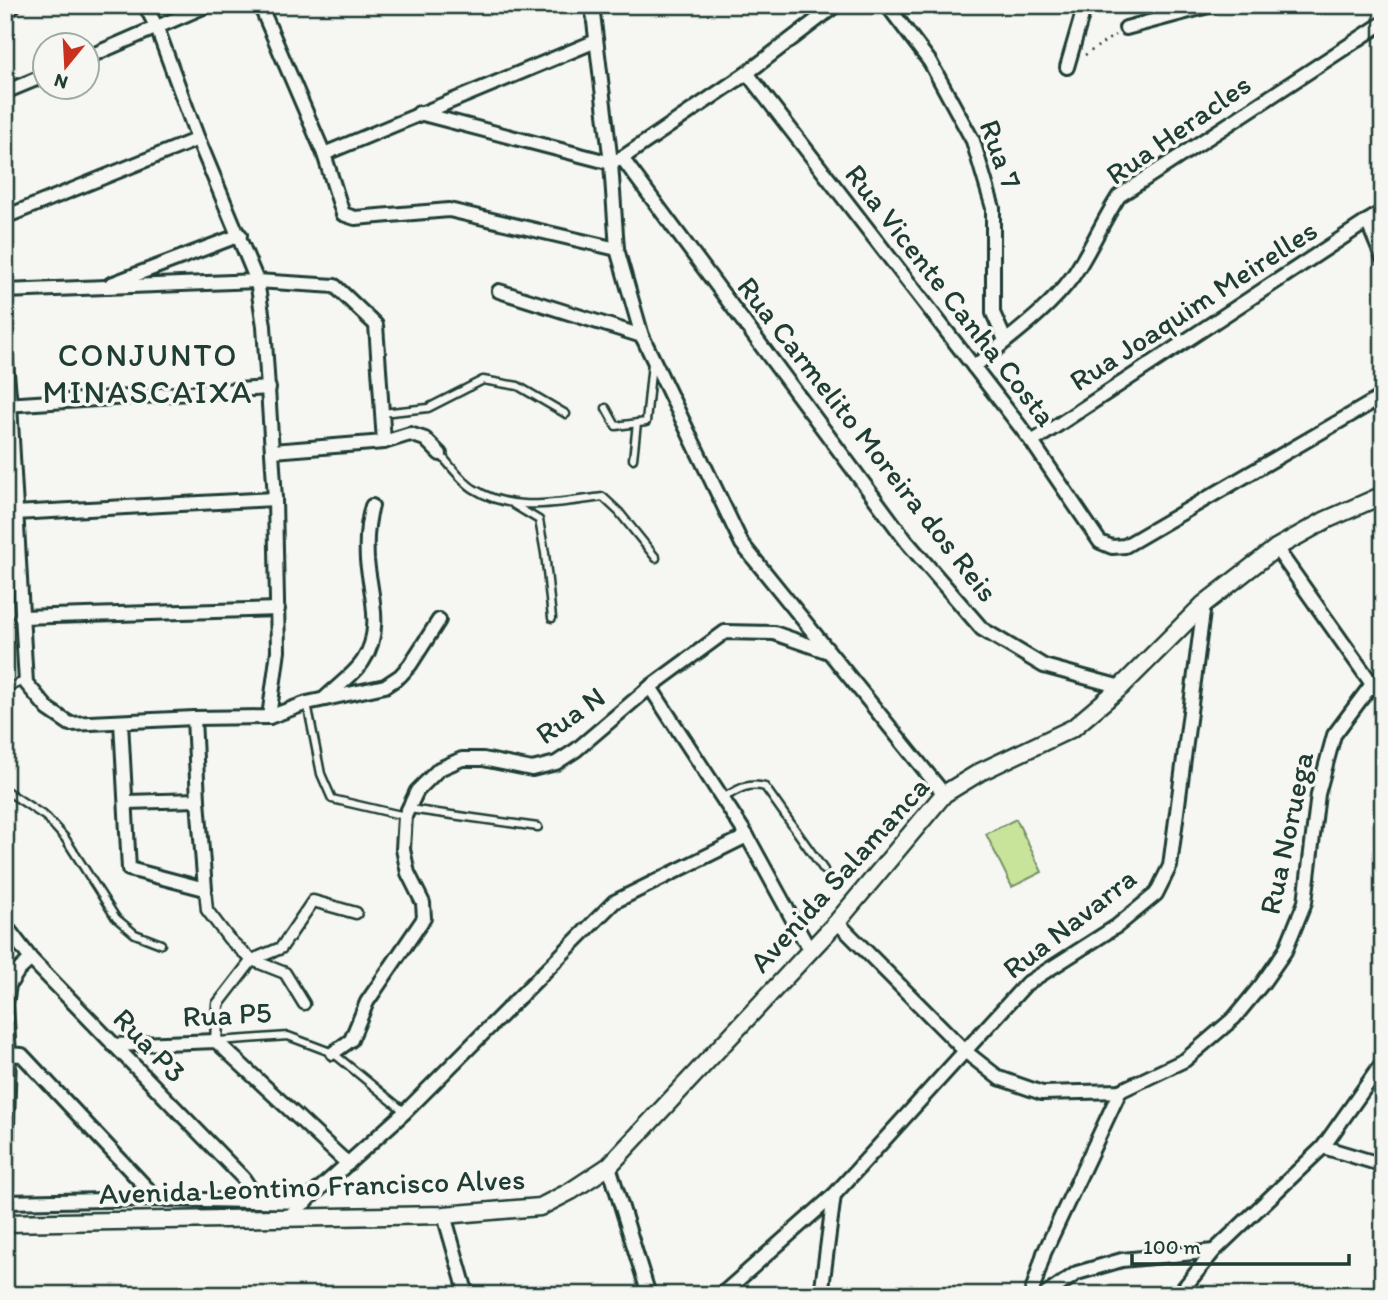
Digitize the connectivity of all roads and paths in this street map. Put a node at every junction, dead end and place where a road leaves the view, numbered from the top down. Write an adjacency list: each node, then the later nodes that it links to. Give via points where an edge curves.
1 (14, 5): 10 (street)
2 (145, 5): 12 (street)
3 (208, 5): 12 (street)
4 (260, 5): 22 (street)
5 (592, 5): 14 (street)
6 (836, 5): 17 (street)
7 (887, 5): 35 (street, Rua 7, via 930,62 973,141 993,208 993,313)
8 (1085, 5): 16 (street)
9 (1212, 5): 13 (street)
10 (5, 15)
11 (1383, 23): 35 (street, Rua Heracles, via 1119,196 1073,275)
12 (157, 28): 15 (street); 21 (street)
13 (1126, 28): 16 (path)
14 (596, 41): 20 (street); 23 (street)
15 (102, 51)
16 (1067, 67)
17 (747, 73): 23 (street); 38 (street, Rua Vicente Canha Costa)
18 (32, 81): 19 (street)
19 (5, 92)
20 (419, 113): 22 (street); 23 (street)
21 (198, 139): 25 (street); 27 (street)
22 (324, 154): 28 (street, via 343,214 355,218 449,210)
23 (617, 161): 28 (street); 67 (street, Rua Carmelito Moreira dos Reis, via 907,542 982,629 1044,666)
24 (1383, 211): 26 (street, Rua Joaquim Meirelles)
25 (5, 218)
26 (1367, 221): 29 (street); 47 (street, Rua Joaquim Meirelles)
27 (240, 235): 30 (street); 31 (street)
28 (617, 249): 34 (street)
29 (1383, 258)
30 (257, 281): 31 (street); 39 (street); 43 (street, via 335,286 376,325)
31 (101, 288): 32 (street)
32 (5, 291)
33 (499, 291): 34 (street)
34 (642, 336): 37 (street)
35 (1005, 340): 38 (street, Rua Heracles)
36 (5, 354): 41 (street)
37 (653, 358): 45 (lane, via 646,422); 63 (street, via 742,544)
38 (974, 367): 47 (street, Rua Vicente Canha Costa)
39 (269, 388): 41 (street); 48 (street)
40 (1383, 396): 47 (street, Rua Vicente Canha Costa, via 1125,546 1100,542)
41 (8, 405): 55 (street)
42 (606, 408): 45 (lane, via 616,426)
43 (382, 414): 44 (lane, via 428,408 483,380 518,386); 46 (street)
44 (566, 414)
45 (637, 424): 50 (lane)
46 (384, 442): 48 (street); 49 (street, via 410,434 425,439)
47 (1032, 442)
48 (273, 451): 52 (street)
49 (440, 454): 53 (lane, via 471,488)
50 (633, 459)
51 (1383, 495): 56 (street, Avenida Salamanca)
52 (275, 499): 55 (street); 59 (street)
53 (511, 503): 57 (lane, via 603,497); 61 (lane, via 539,520)
54 (372, 506): 69 (street, via 367,524 375,607 373,635 363,661)
55 (10, 514): 60 (street)
56 (1276, 548): 58 (street, Avenida Salamanca); 65 (street)
57 (656, 558)
58 (1204, 604): 67 (street, Avenida Salamanca); 94 (street, Rua Navarra, via 1170,866 1156,894 1117,926 1026,984)
59 (278, 609): 60 (street); 71 (street)
60 (22, 617): 64 (street)
61 (552, 618)
62 (439, 620): 69 (street, via 400,676 385,686)
63 (827, 651): 66 (street, Rua N, via 774,633 725,632); 75 (street)
64 (26, 680): 68 (lane); 73 (street, via 48,709 70,724)
65 (1377, 682): 98 (street, Rua Noruega, via 1335,735 1318,794 1305,902 1285,951 1234,1017 1185,1060)
66 (650, 687): 76 (street); 79 (street, Rua N, via 556,763 532,769 484,759 462,760 439,769 417,791)
67 (1121, 687): 75 (street, Avenida Salamanca, via 1073,728)
68 (5, 689)
69 (324, 699): 70 (street)
70 (307, 703): 71 (street); 79 (lane, via 321,774 332,799)
71 (269, 717): 72 (street)
72 (194, 718): 73 (street); 77 (street)
73 (121, 722): 78 (street)
74 (5, 790): 87 (lane, via 59,831 116,918 135,934)
75 (944, 794): 85 (street, Avenida Salamanca)
76 (723, 798): 81 (street); 82 (lane, via 741,787 765,787)
77 (198, 800): 78 (street); 83 (street)
78 (126, 802): 83 (street, via 129,869)
79 (406, 812): 80 (lane); 95 (street, via 403,849 424,918 367,1002 351,1040)
80 (538, 828)
81 (747, 836): 88 (street); 99 (street, via 614,902)
82 (824, 870)
83 (205, 889): 90 (street, via 207,910)
84 (356, 913): 90 (street, via 313,901 281,948)
85 (837, 922): 88 (street, Avenida Salamanca); 94 (street, Rua Noruega)
86 (5, 925): 89 (street, Rua P3)
87 (161, 944)
88 (810, 951): 103 (street, Avenida Salamanca)
89 (31, 959): 93 (street, Rua P3); 96 (street, via 9,985)
90 (251, 961): 91 (street, via 285,973); 92 (street, via 218,1004)
91 (304, 1004)
92 (216, 1041): 93 (street, Rua P5); 95 (lane, Rua P5, via 288,1036); 101 (street)
93 (113, 1045): 107 (street, Rua P3, via 243,1178)
94 (967, 1052): 98 (street, Rua Noruega, via 999,1078 1042,1093); 104 (street, Rua Navarra)
95 (333, 1053): 99 (lane, Rua P5)
96 (7, 1054): 105 (street, via 22,1055); 106 (street)
97 (1383, 1062): 100 (street)
98 (1120, 1091): 117 (street, via 1044,1253)
99 (405, 1112): 101 (street)
100 (1323, 1147): 102 (street); 112 (street)
101 (348, 1164): 108 (street)
102 (1383, 1165)
103 (609, 1166): 109 (street, Avenida Leontino Francisco Alves, via 540,1207); 114 (street)
104 (835, 1195): 115 (street, Rua Navarra); 116 (street)
105 (157, 1199): 106 (street, Avenida Leontino Francisco Alves); 107 (street, Avenida Leontino Francisco Alves)
106 (5, 1200)
107 (258, 1200): 108 (street, Avenida Leontino Francisco Alves)
108 (306, 1202): 110 (street)
109 (444, 1215): 110 (street, Avenida Leontino Francisco Alves); 113 (street)
110 (285, 1220): 111 (street, Avenida Leontino Francisco Alves)
111 (5, 1222)
112 (1214, 1251): 118 (street, via 1122,1260 1077,1273); 119 (street)
113 (467, 1295)
114 (649, 1295)
115 (721, 1295)
116 (821, 1295)
117 (1031, 1295)
118 (1045, 1295)
119 (1178, 1295)

